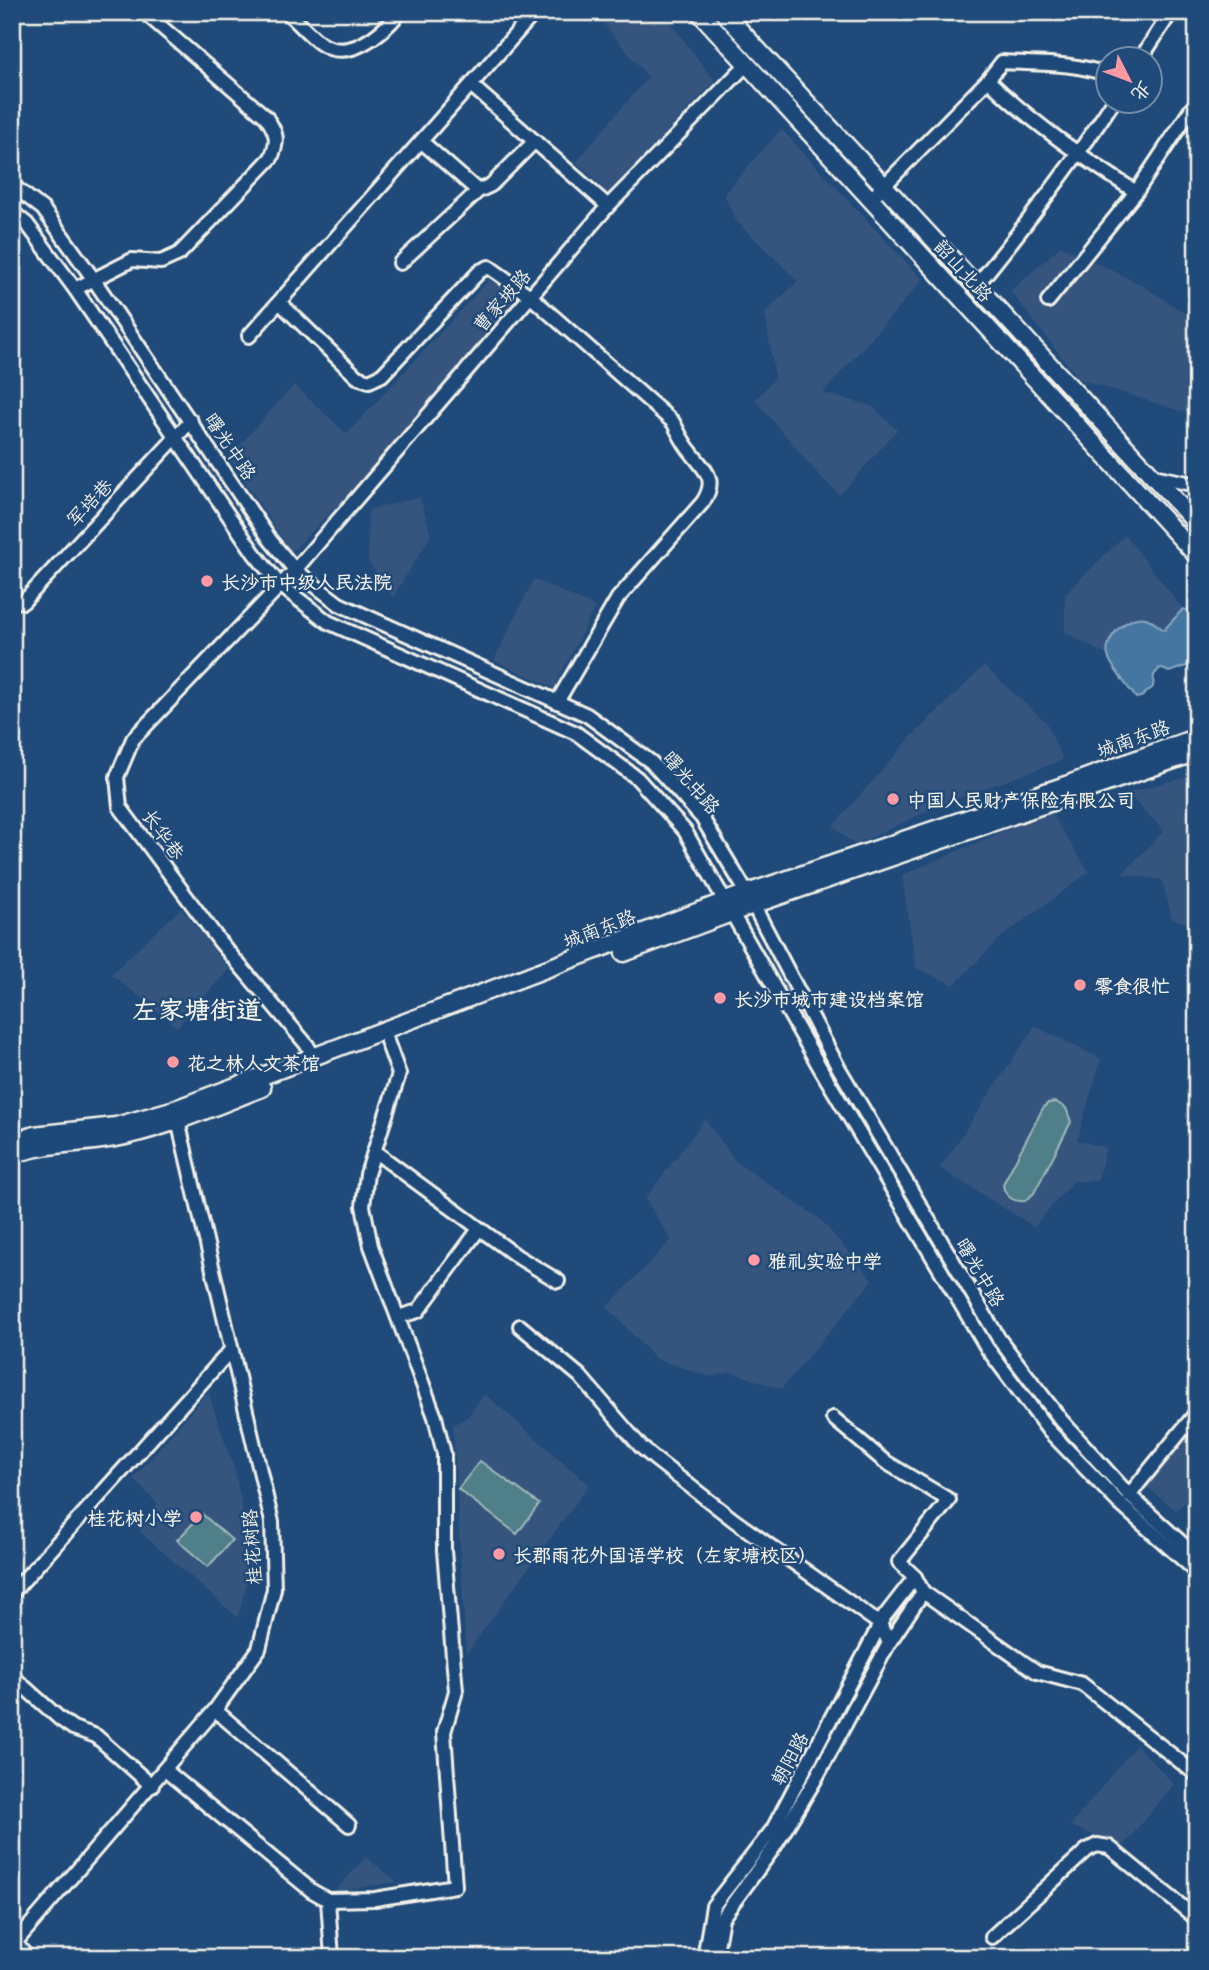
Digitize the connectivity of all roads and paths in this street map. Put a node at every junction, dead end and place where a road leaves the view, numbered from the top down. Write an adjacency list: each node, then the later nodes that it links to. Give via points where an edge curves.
1 (144, 12): 26 (street, via 266,117 278,144 271,158 179,254 161,262 132,260)
2 (287, 12): 3 (street, via 321,44 336,50 370,39)
3 (400, 12)
4 (535, 12): 12 (street)
5 (699, 12): 9 (main road, 韶山北路)
6 (723, 12): 19 (main road, 韶山北路)
7 (1171, 12): 8 (street)
8 (1149, 46)
9 (746, 65): 22 (main road, 韶山北路); 23 (street, 曹家坡路)
10 (1094, 69): 11 (street, via 1002,62)
11 (988, 80): 17 (street, via 1017,109); 19 (street)
12 (472, 86): 15 (street); 16 (street)
13 (1197, 112): 21 (street, via 1192,108)
14 (1104, 116): 17 (street)
15 (535, 141): 20 (street, via 491,185); 23 (street)
16 (422, 142): 20 (street); 30 (street)
17 (1079, 155): 21 (street); 27 (street)
18 (12, 185): 26 (street, 曙光中路, via 43,209)
19 (885, 187): 22 (street); 27 (main road, 韶山北路)
20 (478, 191): 25 (street)
21 (1136, 192): 31 (street)
22 (871, 199): 38 (main road, 韶山北路)
23 (608, 206): 29 (street, 曹家坡路)
24 (12, 212): 28 (street, 曙光中路, via 27,224)
25 (400, 263)
26 (94, 279): 28 (street); 33 (street, 曙光中路)
27 (976, 286): 35 (main road, 韶山北路)
28 (75, 289): 34 (street, 曙光中路)
29 (530, 296): 30 (street, via 489,267 480,271 382,375 369,381 357,377); 39 (street, 曹家坡路); 42 (street, via 673,422 711,484 703,502 618,598)
30 (279, 302): 32 (street)
31 (1048, 302)
32 (249, 336)
33 (191, 421): 34 (street, 军培巷); 39 (street, 曙光中路)
34 (176, 437): 40 (street, 曙光中路); 41 (street, 军培巷, via 23,602)
35 (1152, 476): 36 (street); 37 (main road, 韶山北路)
36 (1197, 485)
37 (1197, 524)
38 (1197, 556)
39 (295, 570): 40 (street, 长华巷); 42 (street, 曙光中路, via 339,604)
40 (280, 585): 46 (street, 曙光中路, via 328,622 576,733 637,778 685,831); 48 (street, 长华巷, via 133,739 117,777 120,807 220,942)
41 (12, 600)
42 (556, 702): 45 (street, 曙光中路, via 587,715 651,762 702,818)
43 (1197, 737): 45 (main road, 城南东路)
44 (1197, 752): 45 (main road, 城南东路)
45 (750, 899): 46 (main road, 城南东路); 60 (street, 曙光中路, via 837,1065 999,1339 1061,1420)
46 (730, 907): 47 (main road, 城南东路); 48 (main road, 城南东路); 62 (street, 曙光中路, via 987,1348 1049,1431 1120,1504)
47 (387, 1041): 49 (main road, 城南东路); 51 (street, via 399,1074)
48 (314, 1057): 49 (main road, 城南东路)
49 (177, 1114): 50 (main road, 城南东路); 52 (main road, 城南东路, via 128,1135 41,1147); 57 (street, 桂花树路)
50 (12, 1142)
51 (374, 1151): 53 (street); 55 (street, via 363,1206 371,1245)
52 (12, 1156)
53 (479, 1229): 54 (street); 55 (street, via 418,1311)
54 (558, 1281)
55 (398, 1317): 74 (street, via 444,1454 444,1551 456,1691 444,1732 456,1886 374,1899)
56 (520, 1326): 66 (street, via 580,1376 641,1447 735,1521)
57 (231, 1350): 65 (street); 69 (street, 桂花树路, via 272,1522 274,1590 259,1649)
58 (1197, 1412): 60 (street)
59 (833, 1418): 63 (street, via 884,1461 948,1500 899,1562)
60 (1129, 1495): 61 (street, 曙光中路)
61 (1197, 1557)
62 (1197, 1573)
63 (915, 1577): 64 (street); 66 (street, 朝阳路)
64 (923, 1592): 67 (street, 朝阳路); 71 (street, via 1037,1672 1082,1684)
65 (12, 1593)
66 (880, 1624): 67 (street); 80 (street, 朝阳路, via 773,1829 713,1906)
67 (889, 1643): 81 (street, 朝阳路, via 775,1846 722,1918)
68 (12, 1676): 72 (street, via 60,1719 96,1736)
69 (215, 1710): 70 (street, 桂花树路); 73 (street)
70 (165, 1770): 72 (street, 桂花树路); 74 (street, via 312,1892)
71 (1197, 1775)
72 (152, 1786): 77 (street, 桂花树路)
73 (349, 1825)
74 (328, 1900): 79 (street)
75 (1197, 1919): 76 (street, via 1109,1847 1097,1845)
76 (992, 1937)
77 (13, 1943): 78 (main road)
78 (26, 1958)
79 (332, 1958)
80 (704, 1958)
81 (715, 1958)

